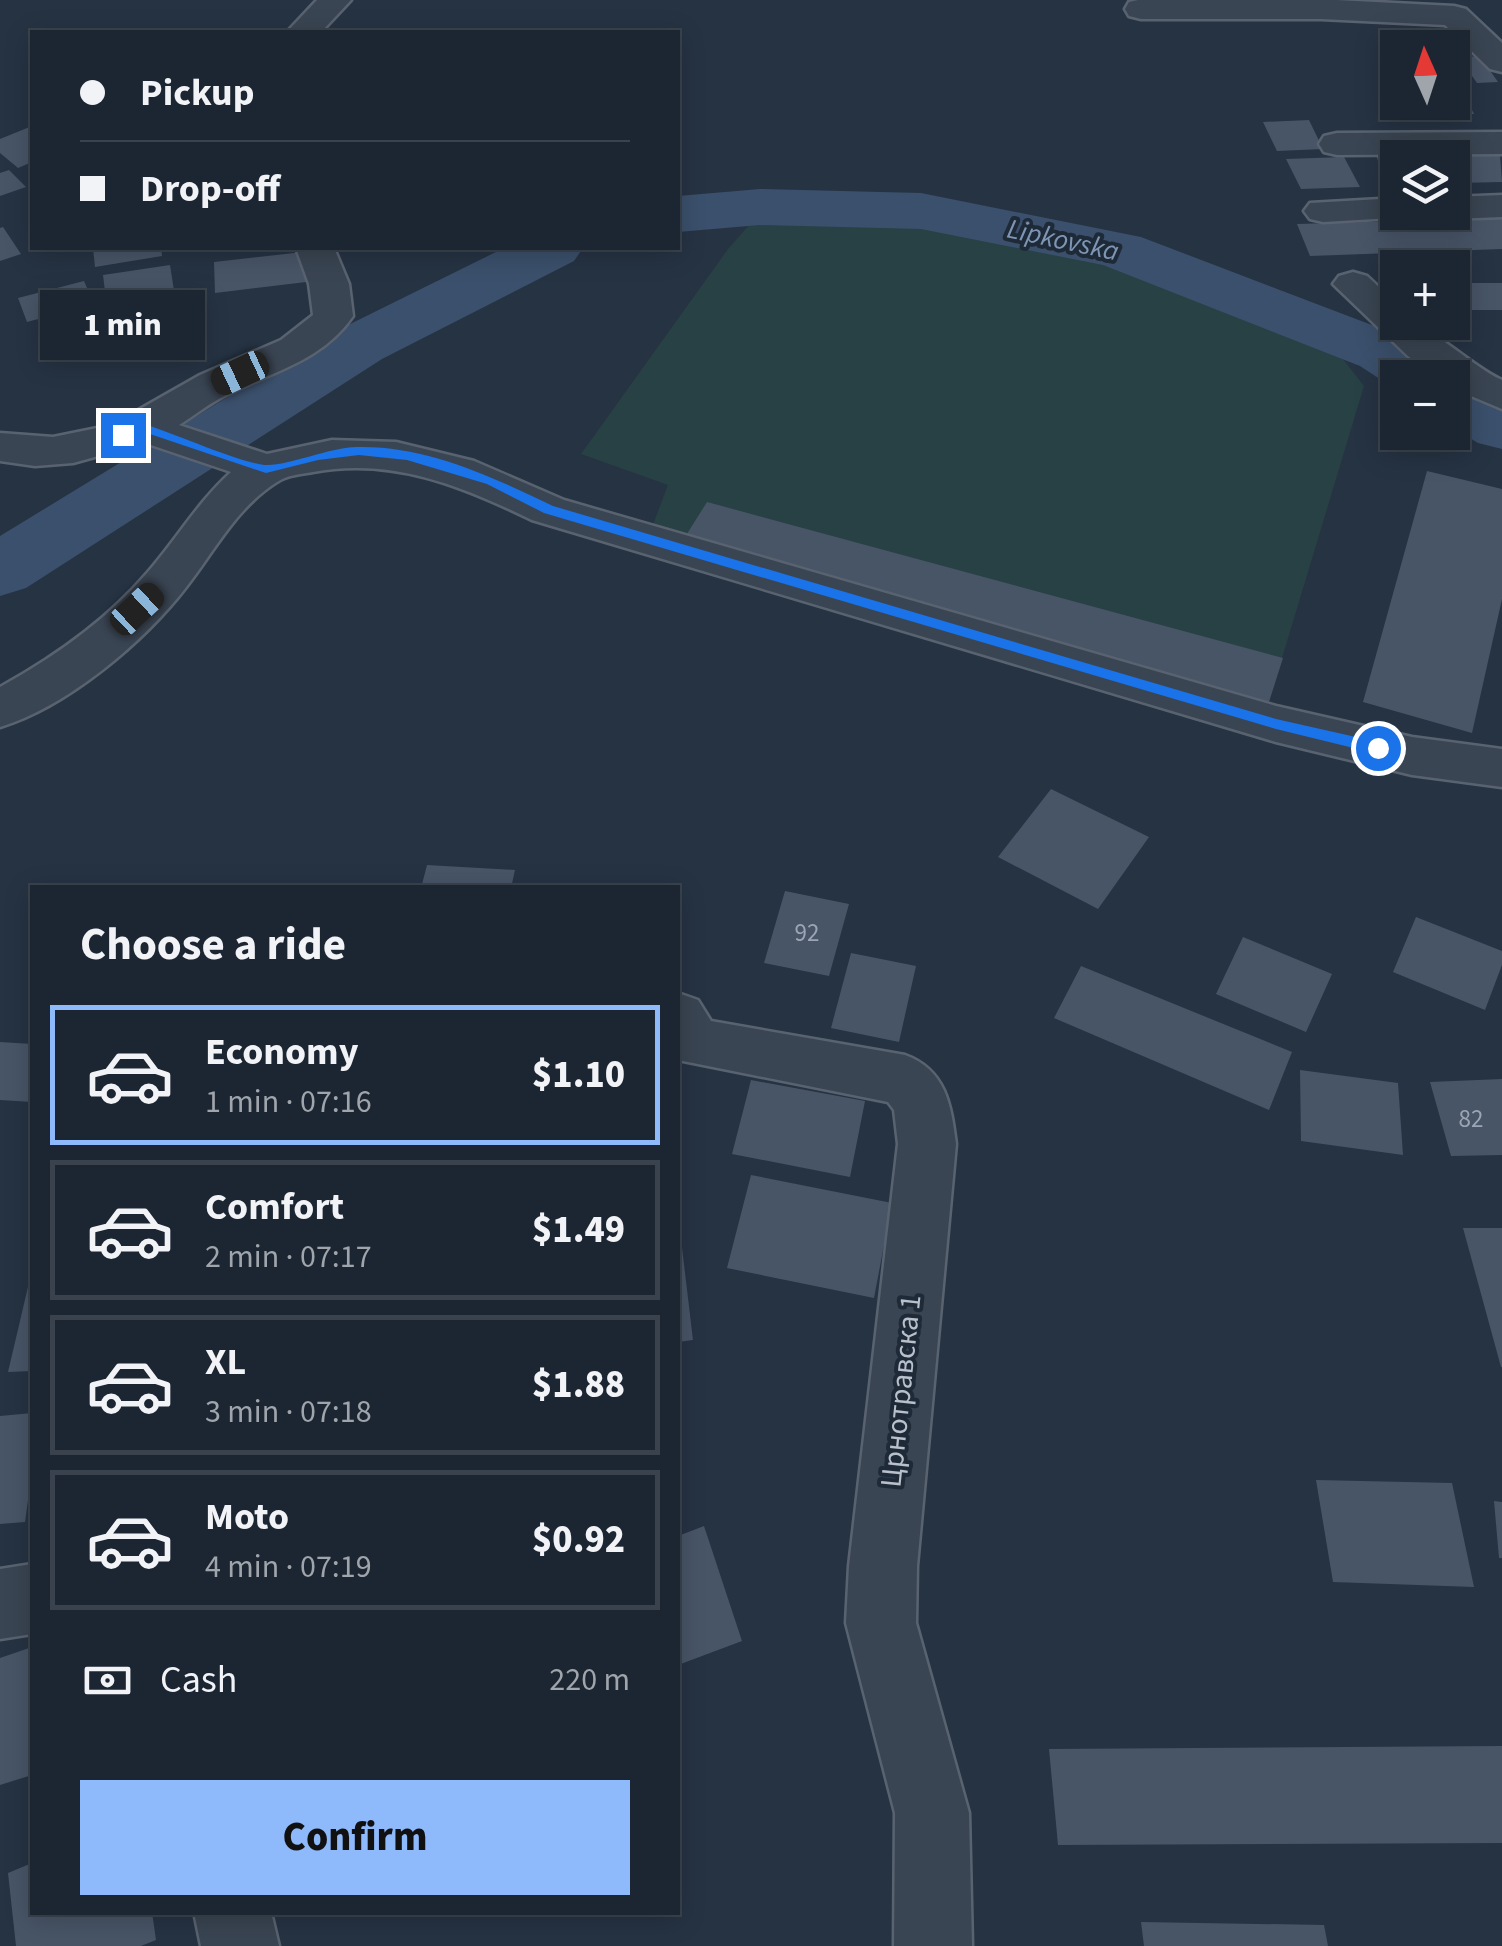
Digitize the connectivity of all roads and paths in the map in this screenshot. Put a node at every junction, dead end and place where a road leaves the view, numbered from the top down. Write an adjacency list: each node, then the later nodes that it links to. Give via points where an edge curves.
1 (335, 0): 6 (street)
2 (1322, 4): 3 (street); 4 (street)
3 (1454, 8): 5 (street); 7 (street)
4 (1141, 9)
5 (1502, 23)
6 (305, 30)
7 (1502, 62)
8 (1502, 143): 9 (street)
9 (1337, 144)
10 (1502, 206): 11 (street)
11 (1470, 207)
12 (1380, 209): 13 (street)
13 (1323, 211)
14 (316, 250): 17 (street, via 333,316 325,329)
15 (1352, 284): 16 (street, via 1419,348 1470,384)
16 (1502, 396)
17 (144, 428): 18 (street, via 56,450); 19 (street)
18 (0, 447)
19 (266, 469): 20 (street, via 223,504 162,586 88,655); 21 (street, via 359,451 408,456 492,482 548,510 1276,724 1412,756)
20 (0, 709)
21 (1502, 768)
22 (680, 1021): 27 (street, Црнотравска 1, via 694,1042 905,1080 922,1102 927,1144 881,1623 932,1813)
23 (30, 1599): 24 (street)
24 (0, 1604)
25 (233, 1915): 26 (street)
26 (240, 1946)
27 (933, 1946)

